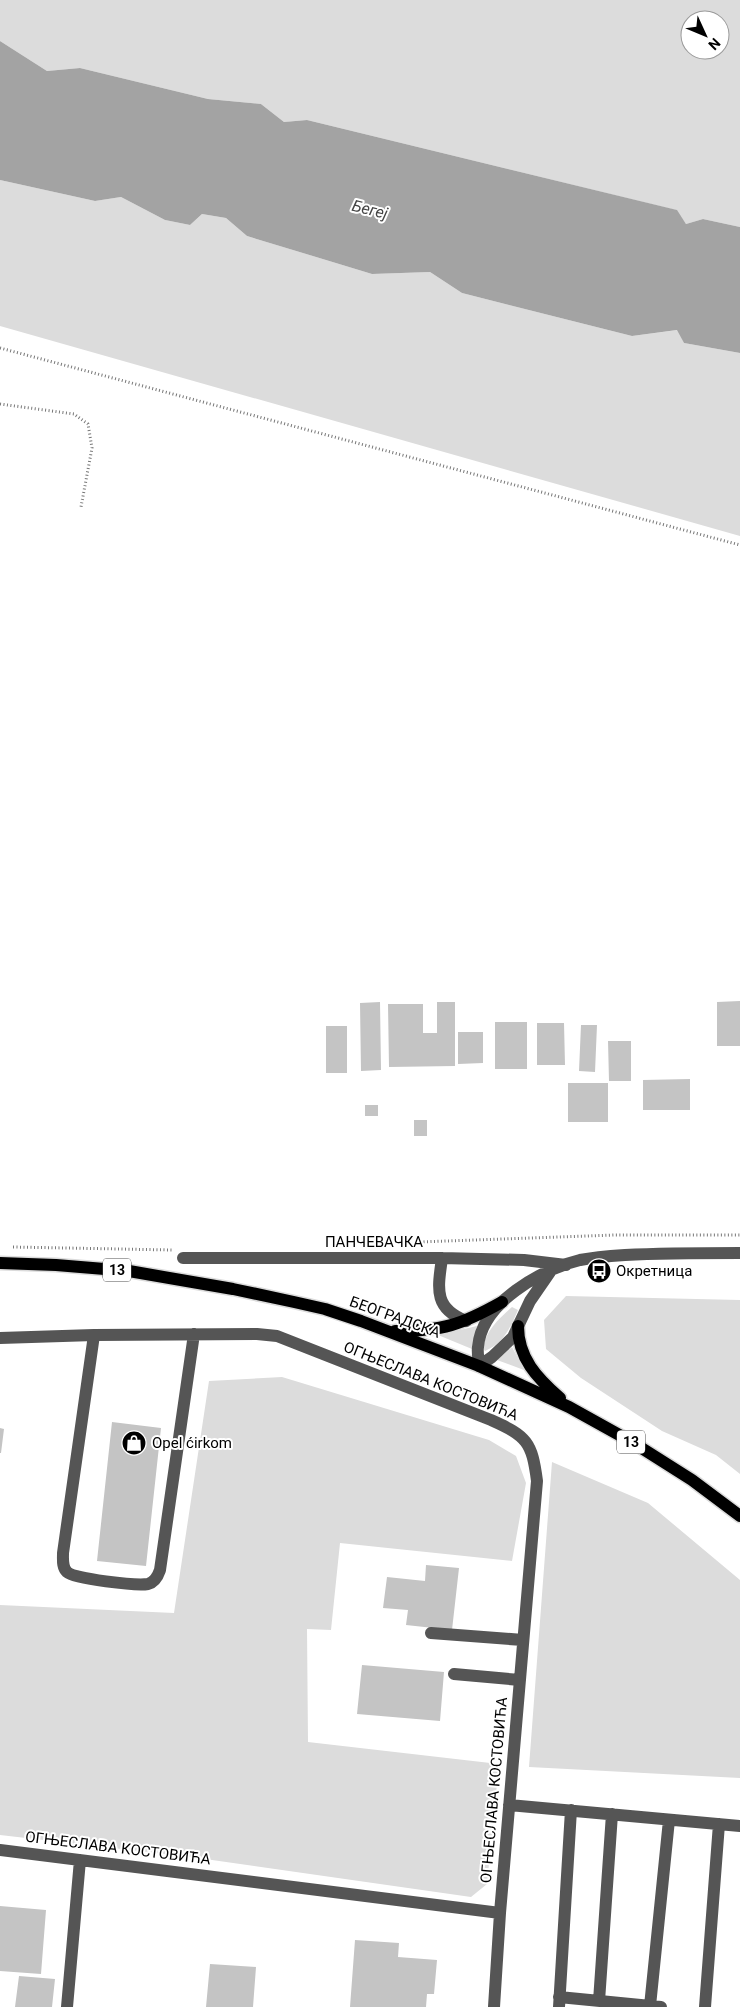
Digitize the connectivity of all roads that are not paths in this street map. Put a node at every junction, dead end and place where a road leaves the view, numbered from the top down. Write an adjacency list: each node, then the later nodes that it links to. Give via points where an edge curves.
1 (740, 1252): 5 (street, ПАНЧЕВАЧКА, via 598,1257)
2 (183, 1258): 3 (street, ПАНЧЕВАЧКА)
3 (442, 1258): 5 (street, ПАНЧЕВАЧКА, via 524,1260); 8 (street, via 438,1283 440,1299 453,1316)
4 (0, 1263): 10 (main road, БЕОГРАДСКА / 13, via 104,1268 224,1288 325,1309)
5 (566, 1265): 6 (street, ПАНЧЕВАЧКА)
6 (551, 1272): 7 (street, ПАНЧЕВАЧКА, via 525,1284); 9 (street, via 530,1300)
7 (502, 1302): 8 (main road); 14 (street, ПАНЧЕВАЧКА, via 482,1334 478,1347)
8 (466, 1321): 10 (main road, via 448,1328)
9 (518, 1326): 14 (street, via 506,1344); 15 (main road, via 520,1348 526,1361)
10 (388, 1331): 14 (main road, БЕОГРАДСКА / 13)
11 (194, 1334): 12 (street, ОГЊЕСЛАВА КОСТОВИЋА); 12 (street, via 160,1570 150,1584 76,1577 63,1566); 18 (street, ОГЊЕСЛАВА КОСТОВИЋА, via 277,1336 491,1420 521,1437 530,1447 537,1481)
12 (94, 1335): 13 (street, ОГЊЕСЛАВА КОСТОВИЋА)
13 (0, 1338)
14 (479, 1366): 15 (main road, БЕОГРАДСКА / 13)
15 (569, 1407): 16 (main road, БЕОГРАДСКА / 13, via 692,1480)
16 (740, 1516)
17 (431, 1633): 18 (street)
18 (523, 1640): 20 (street, ОГЊЕСЛАВА КОСТОВИЋА)
19 (454, 1674): 20 (street)
20 (520, 1680): 21 (street, ОГЊЕСЛАВА КОСТОВИЋА)
21 (509, 1805): 22 (street); 29 (street, ОГЊЕСЛАВА КОСТОВИЋА)
22 (571, 1810): 23 (street); 31 (street)
23 (612, 1814): 24 (street); 30 (street)
24 (670, 1820): 25 (street); 32 (street)
25 (719, 1824): 26 (street); 35 (street)
26 (740, 1826)
27 (0, 1850): 28 (street, ОГЊЕСЛАВА КОСТОВИЋА)
28 (80, 1860): 29 (street, ОГЊЕСЛАВА КОСТОВИЋА); 33 (street)
29 (500, 1913): 34 (street, ОГЊЕСЛАВА КОСТОВИЋА)
30 (599, 2001): 31 (street); 32 (street)
31 (559, 2002)
32 (656, 2006)
33 (67, 2007)
34 (494, 2007)
35 (705, 2007)

